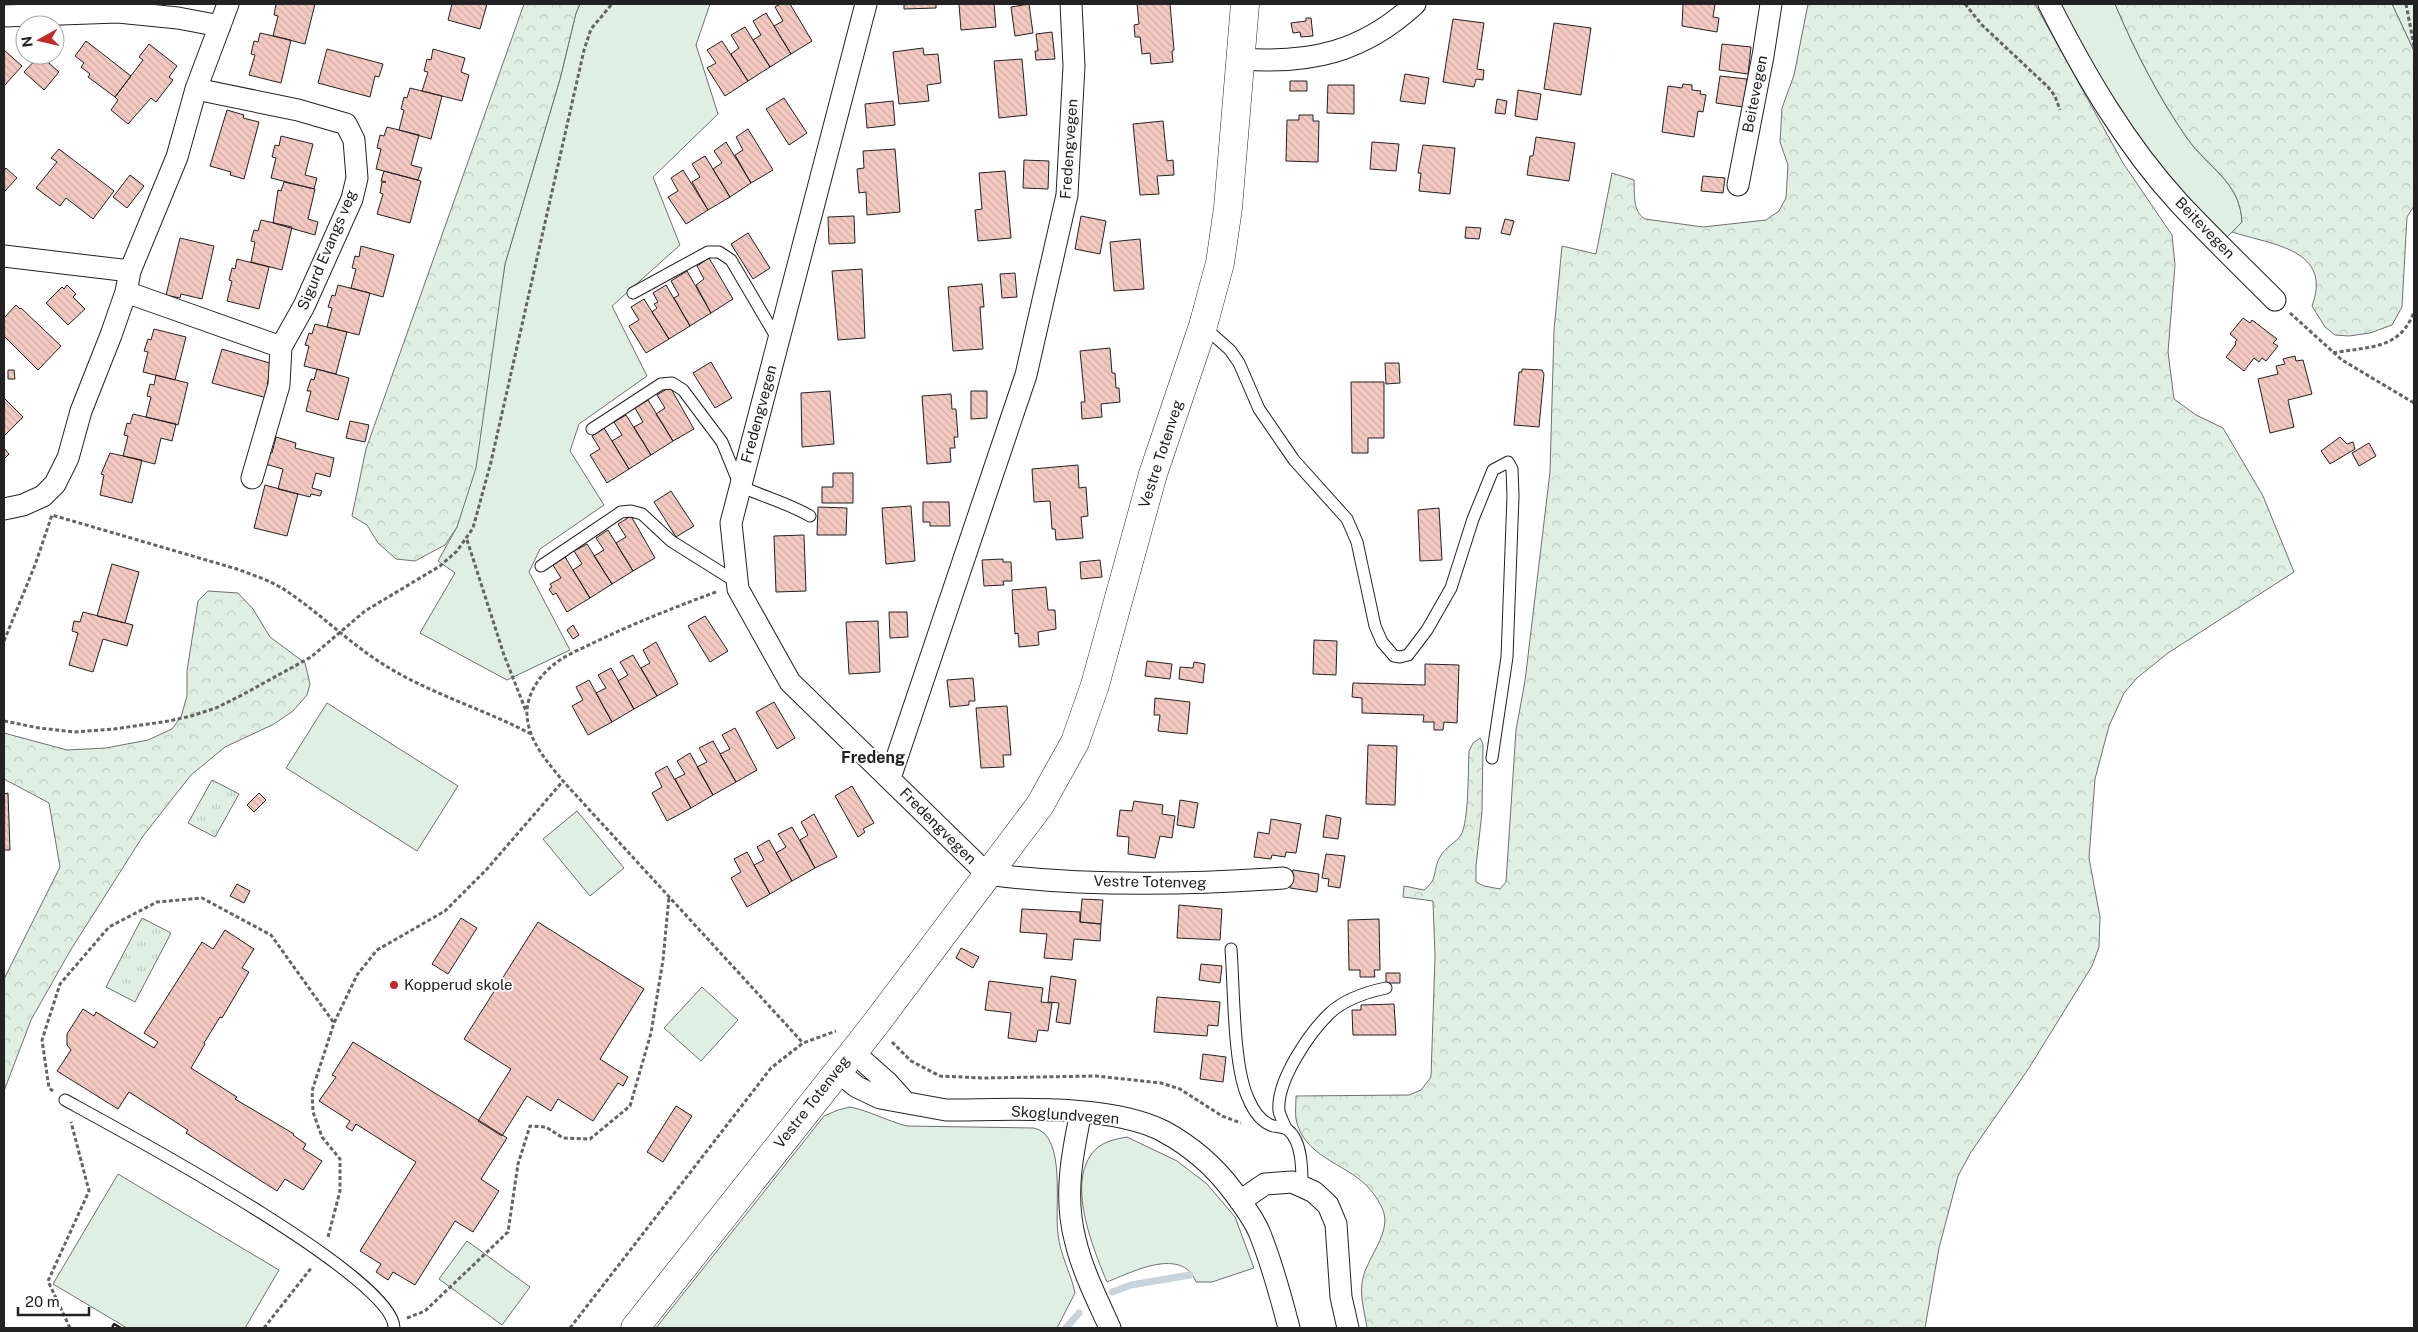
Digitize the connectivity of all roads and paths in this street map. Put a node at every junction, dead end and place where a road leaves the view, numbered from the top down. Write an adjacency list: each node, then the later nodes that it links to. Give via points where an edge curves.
1 (228, 4): 12 (street)
2 (612, 4): 33 (path, via 591,28 584,50 491,462 478,511)
3 (866, 4): 24 (street, Fredengvegen)
4 (1071, 4): 42 (street, Fredengvegen, via 1074,66 1067,195 1028,366)
5 (1245, 4): 14 (street, Vestre Totenveg)
6 (1415, 4): 14 (street, via 1377,33 1347,47 1293,60)
7 (1771, 4): 17 (street, Beitevegen)
8 (1965, 4): 16 (path, via 1982,25 2048,87)
9 (2049, 4): 21 (street, Beitevegen, via 2103,102 2143,158 2179,202)
10 (2406, 4): 13 (path)
11 (4, 16): 12 (street, via 118,12)
12 (220, 26): 15 (street)
13 (2414, 46)
14 (1241, 59): 23 (street, Vestre Totenveg, via 1228,208 1220,263)
15 (196, 89): 19 (street, via 177,156); 25 (street, Sigurd Evangs veg, via 298,110 346,124 354,140 357,178 352,199 304,306)
16 (2060, 110)
17 (1738, 185)
18 (4, 256): 19 (street)
19 (128, 281): 25 (street); 31 (street, via 81,411 68,458 55,484 43,496 23,506)
20 (633, 294): 24 (lane, via 708,252 719,252 731,260)
21 (2275, 300): 26 (path)
22 (2414, 312): 26 (path, via 2404,330 2389,342)
23 (1203, 326): 41 (lane, via 1230,350 1259,408 1294,460 1347,519 1357,542 1375,626 1382,642 1394,656 1408,654 1443,606 1493,470 1508,462 1512,469 1513,496 1506,656); 44 (street, Vestre Totenveg, via 1152,474 1096,685 1076,742 1040,805)
24 (778, 340): 30 (street, Fredengvegen)
25 (281, 347): 29 (street, Sigurd Evangs veg, via 279,385)
26 (2332, 353): 27 (path)
27 (2414, 403)
28 (592, 429): 30 (lane, via 661,384 672,383 683,390 722,442)
29 (252, 478)
30 (740, 486): 32 (lane, via 792,505); 35 (street, Fredengvegen, via 731,523)
31 (4, 509)
32 (810, 516)
33 (466, 539): 36 (path, via 440,566 380,601); 38 (path, via 504,655)
34 (541, 566): 35 (lane, via 621,512 631,510 642,514 671,541)
35 (738, 583): 38 (path, via 643,620 566,656 536,684); 42 (street, Fredengvegen, via 738,589 790,682)
36 (340, 633): 37 (path, via 284,590 262,579 52,516); 39 (path, via 311,657 242,695 216,708 169,721 74,732); 40 (path, via 400,674)
37 (4, 641)
38 (527, 712): 40 (path)
39 (4, 721)
40 (531, 734): 43 (path)
41 (1492, 758)
42 (890, 778): 44 (street, Fredengvegen)
43 (563, 781): 46 (path); 49 (path, via 487,870 445,911 376,950 357,975)
44 (987, 874): 45 (street, Vestre Totenveg, via 1029,880 1116,882 1216,883); 52 (street, Vestre Totenveg, via 874,1026)
45 (1283, 878)
46 (669, 897): 51 (path); 60 (path, via 652,1034 630,1106 590,1139 563,1138 546,1127 530,1126 518,1164 508,1232 425,1311)
47 (1231, 949): 55 (lane, via 1239,1060 1247,1096 1258,1116)
48 (1386, 988): 56 (lane, via 1364,992 1331,1012 1310,1038 1294,1061 1281,1090 1279,1111)
49 (334, 1023): 53 (path, via 271,936 202,898 157,902 109,927 60,984 42,1040 49,1088); 59 (path, via 312,1091 313,1112 322,1137 340,1159 340,1190)
50 (892, 1041): 55 (path, via 911,1061 940,1076 1096,1076 1161,1083 1180,1089 1236,1122)
51 (803, 1043): 52 (path); 63 (path, via 771,1068)
52 (844, 1050): 54 (street, Skoglundvegen, via 904,1101 946,1110); 64 (street, Vestre Totenveg)
53 (65, 1100): 59 (lane, via 190,1169); 61 (path, via 89,1191 48,1281)
54 (1081, 1112): 58 (street, Skoglundvegen, via 1126,1119 1162,1131 1199,1155 1220,1174); 65 (street, via 1070,1175 1070,1212 1080,1259)
55 (1270, 1125): 56 (lane)
56 (1286, 1129): 57 (lane, via 1292,1134 1298,1149)
57 (1302, 1185): 58 (street, via 1265,1184); 67 (street, via 1323,1200 1334,1214 1341,1296)
58 (1240, 1201): 66 (street, Skoglundvegen, via 1260,1232)
59 (323, 1253): 60 (lane, via 380,1300); 62 (path)
60 (394, 1326)
61 (70, 1328)
62 (264, 1328)
63 (570, 1328)
64 (635, 1328)
65 (1110, 1328)
66 (1289, 1328)
67 (1348, 1328)

